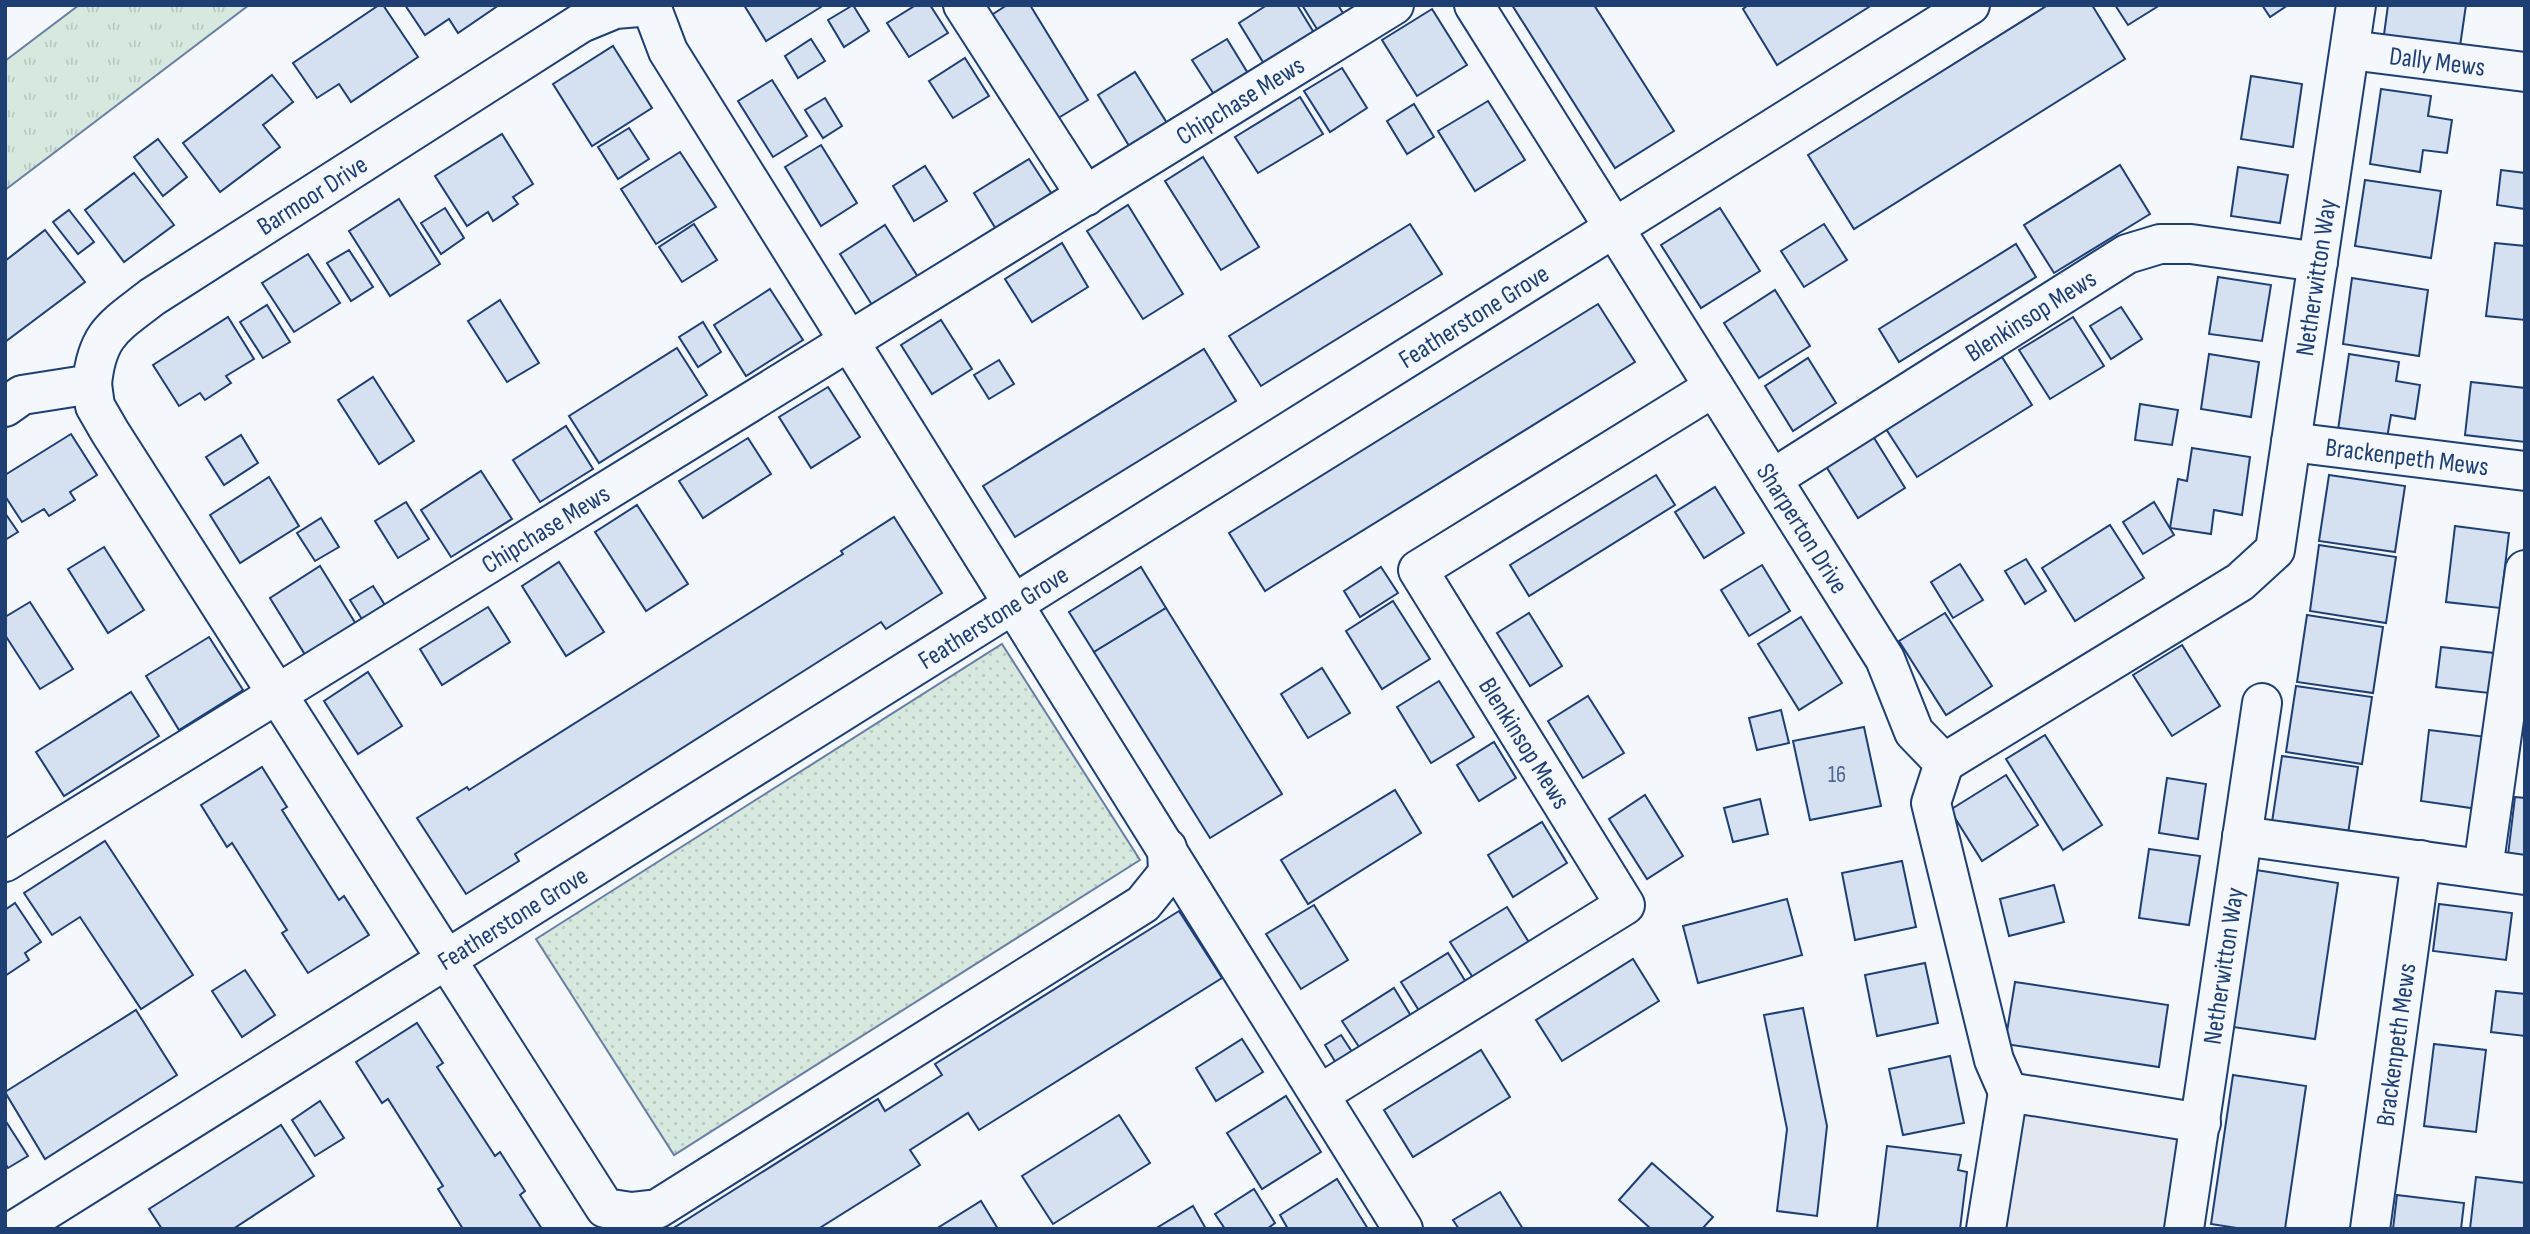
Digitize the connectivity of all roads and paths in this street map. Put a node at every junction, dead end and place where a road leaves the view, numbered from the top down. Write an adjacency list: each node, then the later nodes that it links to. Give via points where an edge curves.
1 (963, 5): 9 (street)
2 (1394, 5): 9 (street, Chipchase Mews)
3 (1474, 5): 10 (street, Sharperton Drive)
4 (1970, 5): 10 (street, Featherstone Grove)
5 (2356, 5): 7 (street, Netherwitton Way)
6 (651, 6): 12 (street, via 668,51); 13 (street, Barmoor Drive, via 615,9 581,23 152,297 107,332 94,357)
7 (2350, 50): 8 (street, Dally Mews); 11 (street, Netherwitton Way)
8 (2525, 72)
9 (1086, 196): 12 (street, Chipchase Mews)
10 (1614, 227): 14 (street, Sharperton Drive); 20 (street, Featherstone Grove)
11 (2318, 262): 16 (street, Netherwitton Way); 18 (street, Blenkinsop Mews, via 2191,244 2160,244 2127,254)
12 (850, 341): 20 (street); 21 (street, Chipchase Mews)
13 (92, 384): 15 (street, via 22,395); 21 (street, via 94,406)
14 (1714, 387): 18 (street, Sharperton Drive); 32 (street, Blenkinsop Mews, via 1418,570 1625,905)
15 (5, 407)
16 (2291, 442): 17 (street, Brackenpeth Mews); 23 (street, Netherwitton Way, via 2276,550 2241,582)
17 (2525, 471)
18 (1772, 479): 23 (street, Sharperton Drive, via 1885,659 1914,732)
19 (2525, 570): 28 (street)
20 (1014, 603): 25 (street); 30 (street, Featherstone Grove)
21 (277, 694): 27 (street, Chipchase Mews); 30 (street)
22 (2262, 703): 24 (street, Netherwitton Way)
23 (1944, 763): 31 (street, via 1931,803 1994,1060)
24 (2242, 836): 26 (street); 33 (street, Netherwitton Way)
25 (1167, 848): 30 (street, via 1168,873 1143,904 657,1209 605,1208); 32 (street)
26 (2421, 860): 28 (street); 38 (street, Brackenpeth Mews)
27 (5, 862)
28 (2483, 869): 29 (street)
29 (2525, 875)
30 (447, 959): 34 (street, Featherstone Grove)
31 (2008, 1092): 33 (street); 36 (street)
32 (1320, 1094): 35 (street)
33 (2201, 1123): 37 (street, Netherwitton Way)
34 (16, 1229)
35 (1404, 1229)
36 (1986, 1229)
37 (2184, 1229)
38 (2370, 1229)

